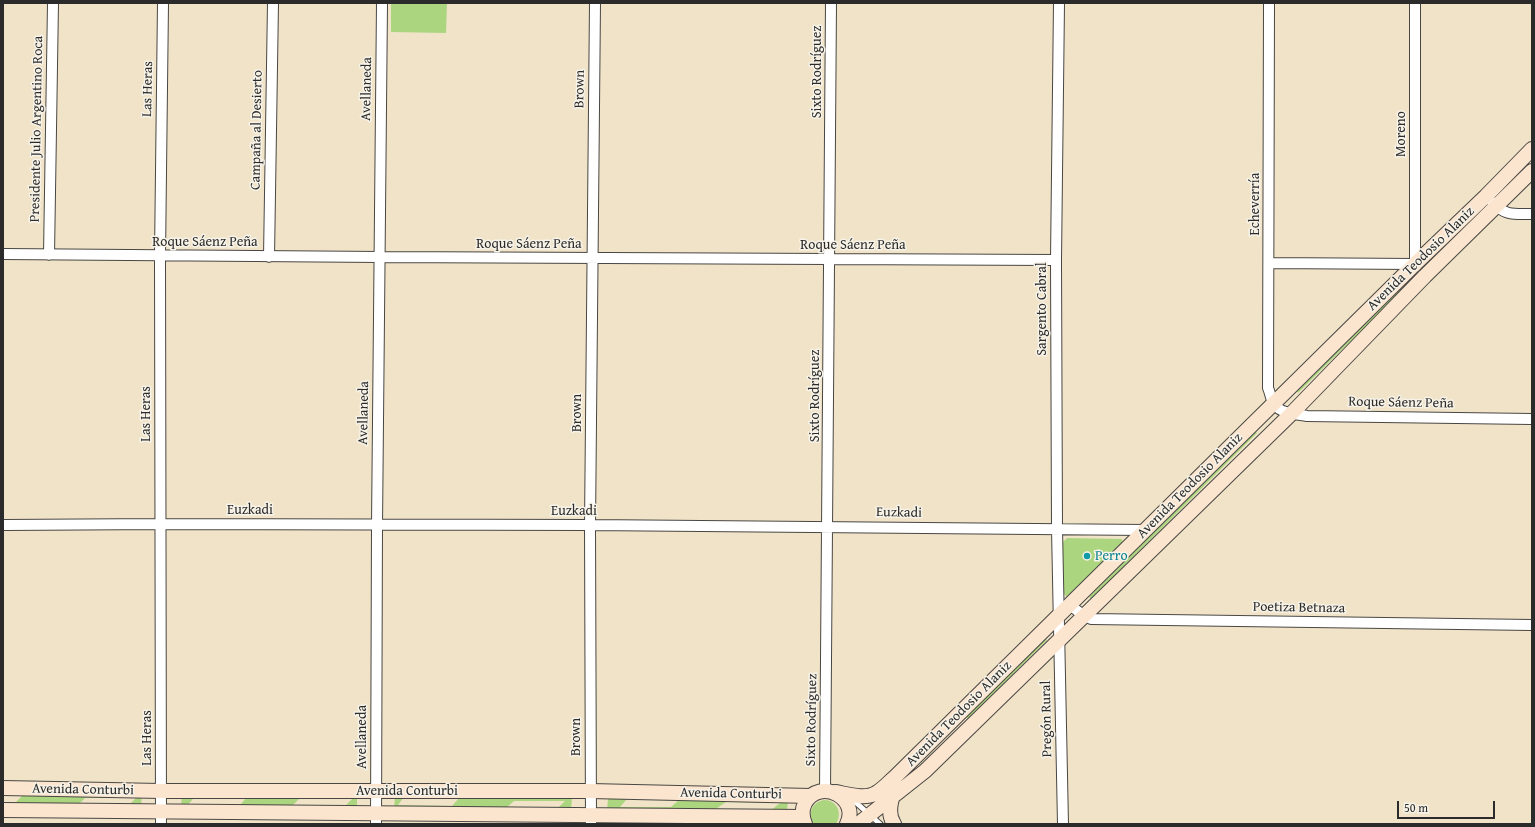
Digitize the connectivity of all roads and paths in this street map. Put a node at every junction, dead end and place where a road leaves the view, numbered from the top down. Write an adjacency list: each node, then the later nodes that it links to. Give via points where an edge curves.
1 (53, 3): 16 (street, Presidente Julio Argentino Roca)
2 (163, 3): 17 (street, Las Heras)
3 (273, 3): 18 (street, Campaña al Desierto)
4 (382, 3): 19 (street, Avellaneda)
5 (595, 3): 20 (street, Brown)
6 (831, 3): 21 (street, Sixto Rodríguez)
7 (1058, 3): 22 (street, Sargento Cabral)
8 (1269, 3): 23 (street, Echeverría)
9 (1415, 3): 24 (street, Moreno)
10 (1532, 149): 12 (main road, Avenida Teodosio Alaniz)
11 (1532, 171): 13 (main road, Avenida Teodosio Alaniz)
12 (1486, 196): 13 (street); 24 (main road, Avenida Teodosio Alaniz)
13 (1496, 207): 14 (street, via 1511,214); 25 (main road, Avenida Teodosio Alaniz)
14 (1532, 214)
15 (3, 254): 16 (street, Roque Sáenz Peña)
16 (49, 255): 17 (street, Roque Sáenz Peña)
17 (160, 256): 18 (street, Roque Sáenz Peña); 29 (street, Las Heras)
18 (269, 257): 19 (street, Roque Sáenz Peña)
19 (380, 257): 20 (street, Roque Sáenz Peña); 31 (street, Avellaneda)
20 (592, 258): 21 (street, Roque Sáenz Peña); 32 (street, Brown)
21 (830, 259): 22 (street, Roque Sáenz Peña); 33 (street, Sixto Rodríguez)
22 (1056, 260): 34 (street, Sargento Cabral)
23 (1269, 263): 24 (street); 26 (street, Echeverría, via 1268,388)
24 (1415, 264): 25 (street); 26 (main road, Avenida Teodosio Alaniz)
25 (1425, 276): 27 (main road, Avenida Teodosio Alaniz)
26 (1273, 403): 27 (street, Roque Sáenz Peña); 35 (main road, Avenida Teodosio Alaniz)
27 (1291, 414): 28 (street, Roque Sáenz Peña); 38 (main road, Avenida Teodosio Alaniz)
28 (1532, 418)
29 (160, 524): 30 (street, Euzkadi); 31 (street, Euzkadi); 46 (street, Las Heras)
30 (3, 525)
31 (377, 525): 32 (street, Euzkadi); 45 (street, Avellaneda)
32 (590, 525): 33 (street, Euzkadi); 47 (street, Brown)
33 (828, 526): 34 (street, Euzkadi); 48 (street, Sixto Rodríguez)
34 (1057, 529): 35 (street, Euzkadi); 37 (street, Sargento Cabral)
35 (1146, 530): 36 (main road, Avenida Teodosio Alaniz)
36 (1070, 604): 37 (main road, Avenida Teodosio Alaniz); 38 (street)
37 (1060, 614): 40 (street, Pregón Rural); 41 (main road, Avenida Teodosio Alaniz)
38 (1084, 616): 39 (street, Poetiza Betnaza, via 1091,619); 40 (main road, Avenida Teodosio Alaniz)
39 (1532, 625)
40 (1060, 638): 42 (main road, Avenida Teodosio Alaniz); 60 (street, Pregón Rural)
41 (950, 723): 42 (main road); 43 (main road, Avenida Teodosio Alaniz)
42 (961, 735): 50 (main road, Avenida Teodosio Alaniz, via 925,771)
43 (900, 772): 48 (main road, Avenida Teodosio Alaniz, via 876,794 868,796); 50 (main road)
44 (3, 788): 46 (main road, Avenida Conturbi)
45 (376, 790): 46 (main road, Avenida Conturbi); 47 (main road, Avenida Conturbi); 53 (street, Avellaneda)
46 (161, 791): 52 (street, Las Heras)
47 (590, 791): 49 (main road, Avenida Conturbi); 54 (street, Brown)
48 (836, 792): 49 (main road, via 815,793); 55 (lane); 57 (main road, via 846,801 849,814)
49 (811, 796): 56 (main road, via 804,805)
50 (892, 798): 55 (main road, Avenida Teodosio Alaniz); 59 (main road, via 890,811)
51 (3, 810): 52 (main road, Avenida Conturbi)
52 (161, 818): 53 (main road, Avenida Conturbi)
53 (376, 819): 54 (main road, Avenida Conturbi)
54 (591, 820): 56 (main road, Avenida Conturbi)
55 (875, 820): 58 (main road, Avenida Teodosio Alaniz)
56 (804, 821)
57 (847, 824)
58 (858, 824)
59 (894, 824)
60 (1063, 824)

